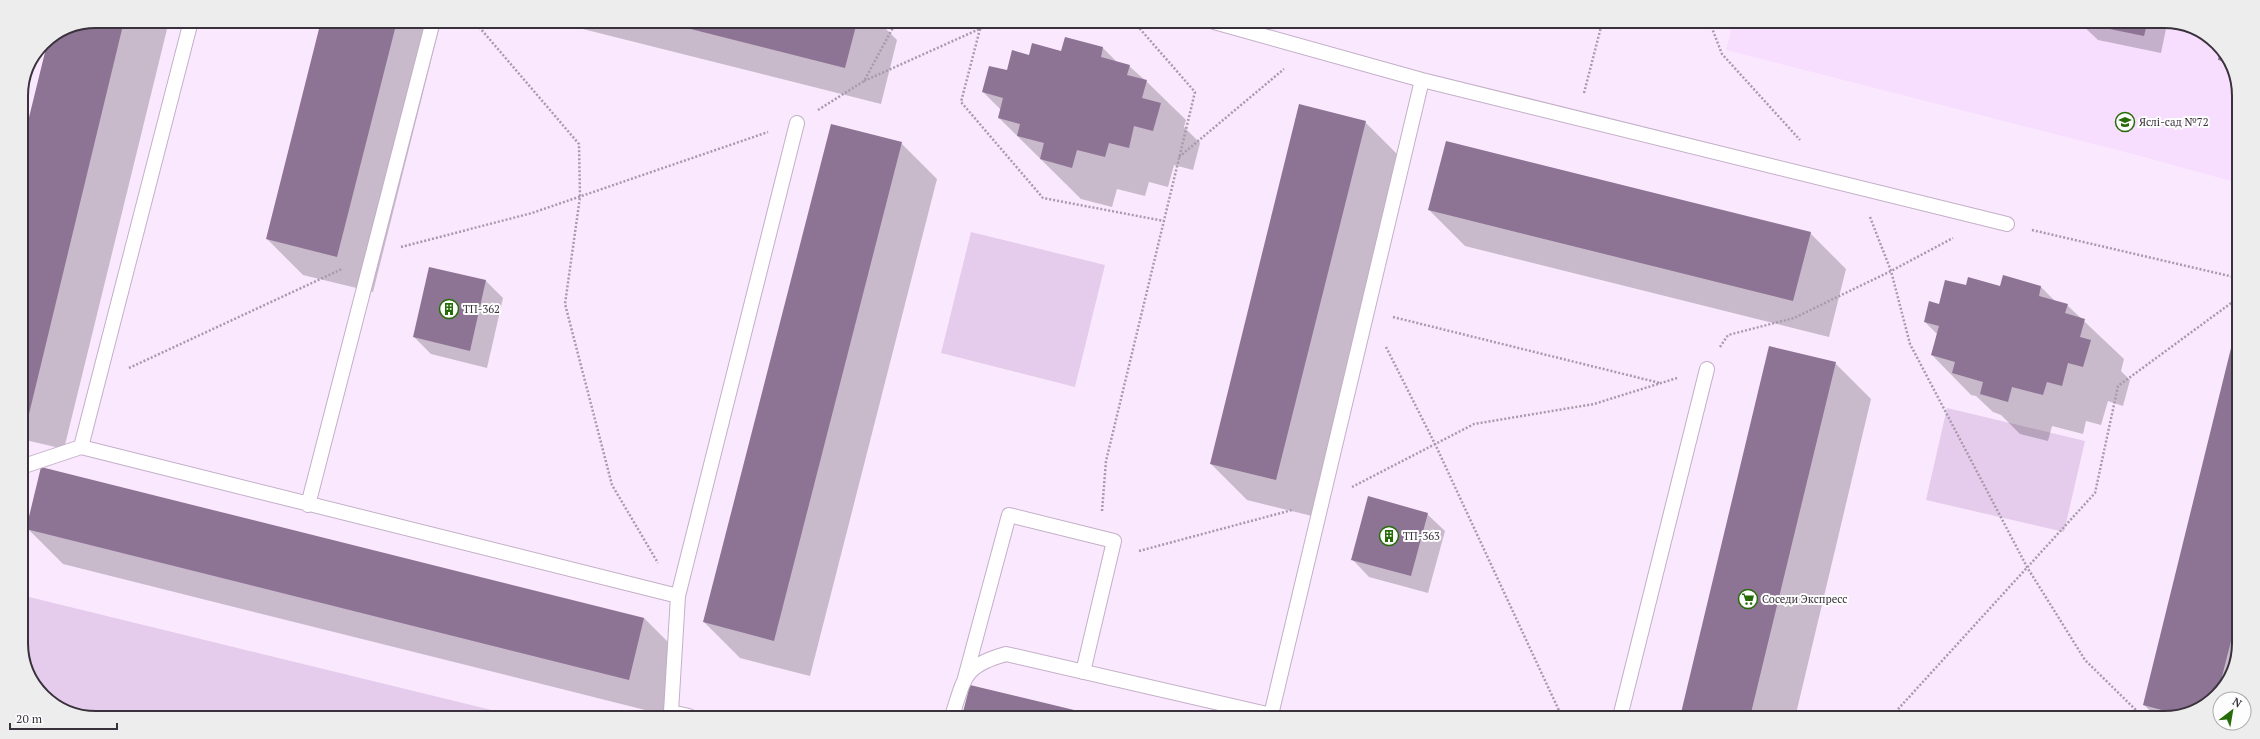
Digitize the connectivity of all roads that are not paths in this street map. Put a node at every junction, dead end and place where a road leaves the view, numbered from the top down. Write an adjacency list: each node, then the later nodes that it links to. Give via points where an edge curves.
1 (189, 28): 8 (lane)
2 (431, 28): 10 (lane)
3 (1235, 28): 4 (lane)
4 (1422, 80): 6 (lane); 17 (lane, via 1321,503)
5 (797, 123): 11 (lane)
6 (2007, 224)
7 (1707, 369): 18 (lane)
8 (81, 448): 9 (lane); 10 (lane)
9 (28, 465)
10 (308, 505): 11 (lane)
11 (678, 596): 14 (lane)
12 (1083, 672): 13 (lane, via 1006,654 984,660); 13 (lane, via 1114,541 1009,515); 16 (lane)
13 (964, 679): 15 (lane)
14 (671, 711)
15 (954, 711)
16 (1252, 711)
17 (1275, 711)
18 (1622, 711)

